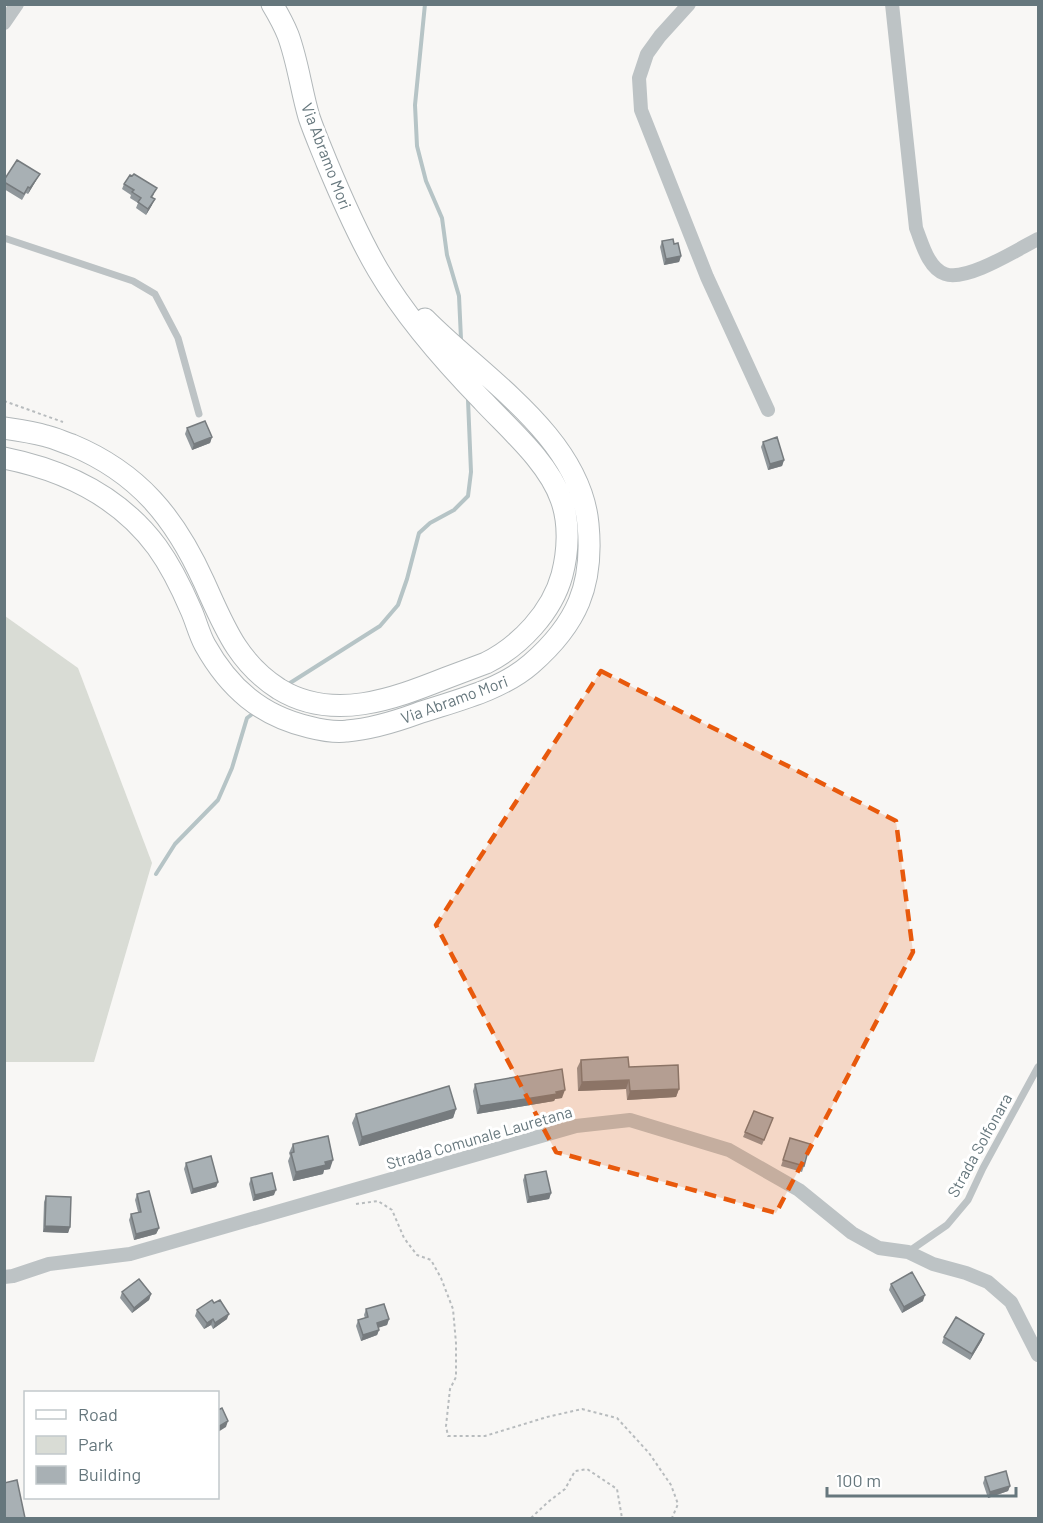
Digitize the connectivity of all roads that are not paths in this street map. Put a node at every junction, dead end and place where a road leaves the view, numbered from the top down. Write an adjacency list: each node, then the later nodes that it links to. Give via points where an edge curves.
1 (17, 4): 6 (street)
2 (272, 4): 7 (main road, Via Abramo Mori)
3 (288, 4): 7 (main road, Via Abramo Mori)
4 (689, 4): 11 (street, via 647,54 639,78 641,110 706,277)
5 (892, 4): 9 (street, via 916,228 930,262 944,274 960,275)
6 (4, 23)
7 (288, 34): 10 (main road, Via Abramo Mori, via 310,120 344,204)
8 (4, 238): 12 (lane, via 133,281 155,294 178,338)
9 (1038, 239)
10 (379, 272): 13 (main road, Via Abramo Mori, via 428,341 523,443 561,500 567,531 566,559 558,588 539,619 517,642 488,662 356,706 331,707 284,692 264,679 239,653 171,520 150,495 93,454 49,436); 14 (main road, Via Abramo Mori, via 555,444 575,476 587,509 589,569 581,600 564,629 543,653 519,674 495,686 400,720 345,732 291,723 271,715 250,702 225,676 204,644 191,609 158,549 137,523 80,482 36,464)
11 (768, 410)
12 (199, 414)
13 (4, 428)
14 (4, 458)
15 (1038, 1067): 16 (lane, Strada Solfonara, via 968,1200 947,1225)
16 (908, 1252): 17 (street, Strada Comunale Lauretana, via 879,1248 852,1233 800,1190 729,1150 630,1120 576,1126 130,1254 49,1264); 18 (street, Strada Comunale Lauretana, via 988,1282 1011,1302)
17 (4, 1277)
18 (1038, 1354)

